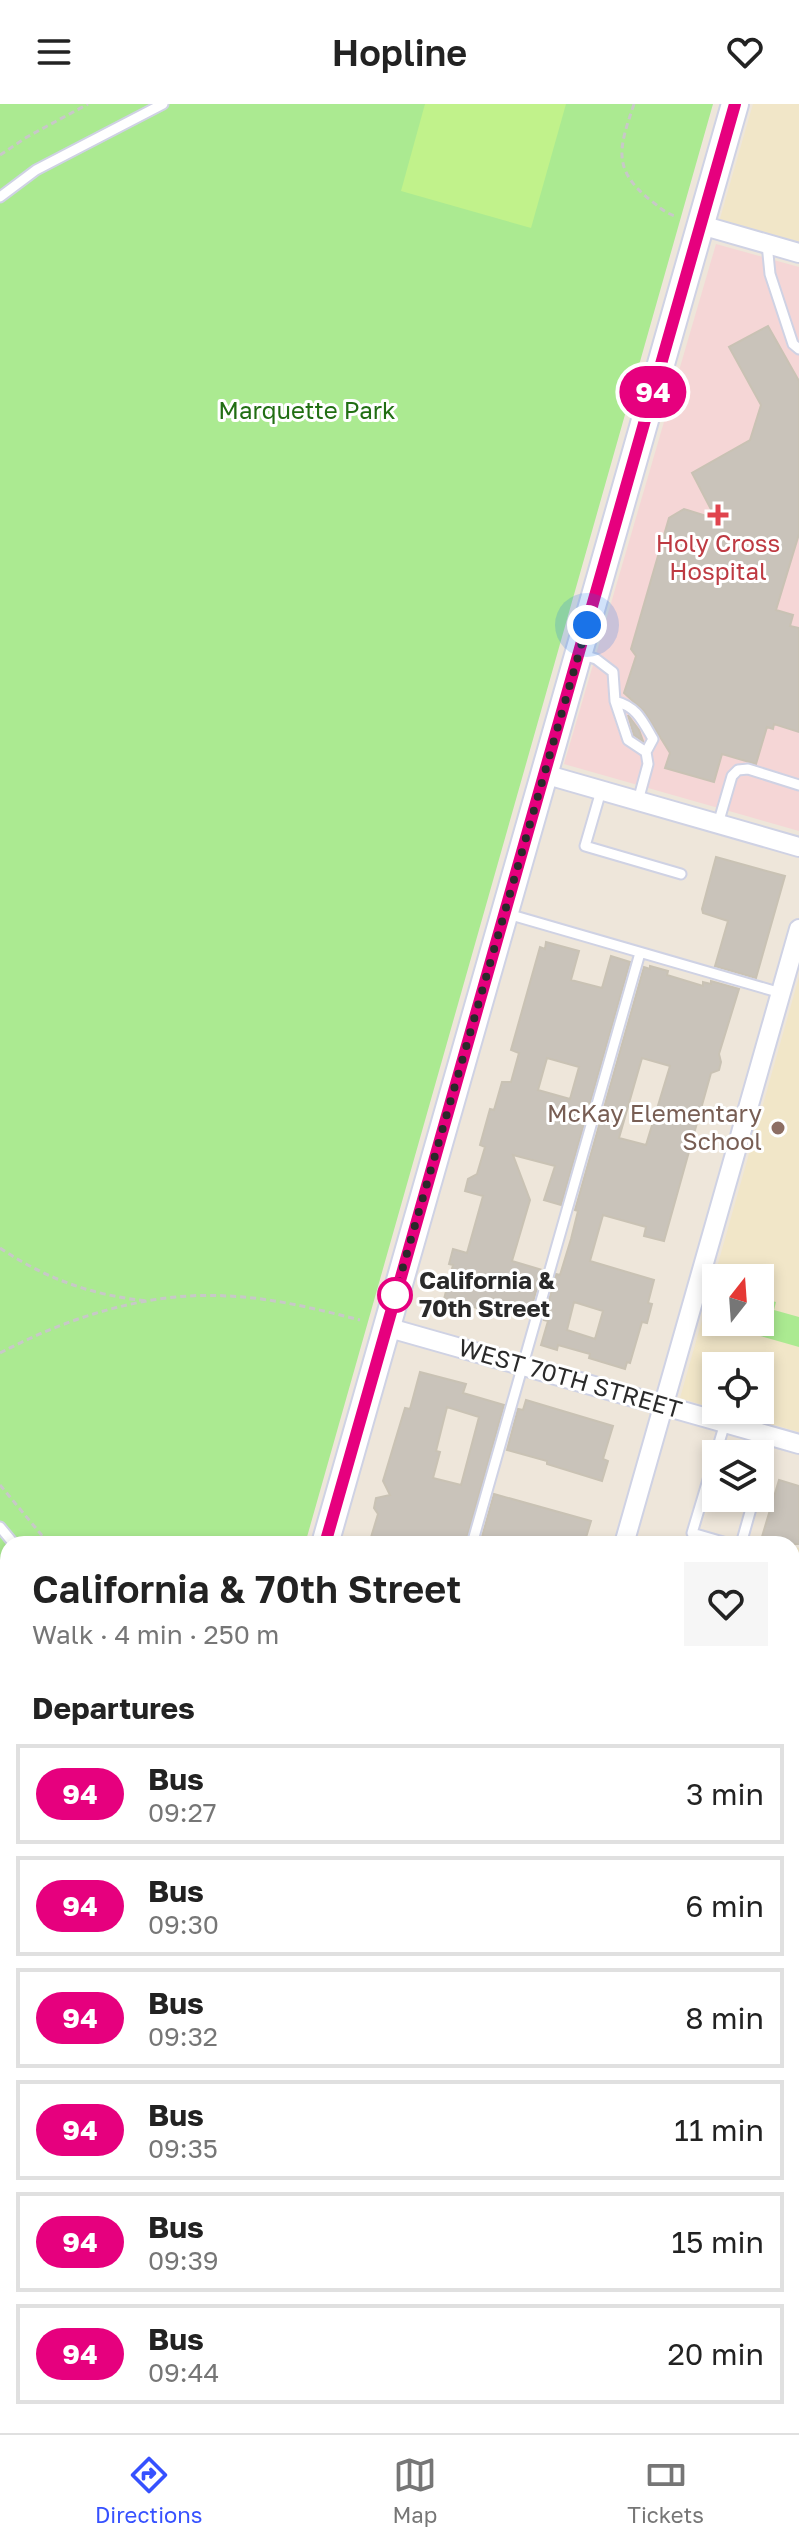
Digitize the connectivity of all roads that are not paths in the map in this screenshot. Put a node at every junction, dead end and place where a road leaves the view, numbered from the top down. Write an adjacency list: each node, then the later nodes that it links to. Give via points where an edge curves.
1 (163, 104): 3 (lane, via 36,170)
2 (735, 104): 4 (street)
3 (0, 197)
4 (701, 225): 5 (street); 8 (street)
5 (767, 244): 6 (street); 7 (lane, via 770,274)
6 (799, 253)
7 (799, 349)
8 (578, 653): 9 (lane, via 613,672); 11 (street)
9 (615, 701): 10 (lane, via 628,740); 10 (lane, via 629,705 641,718 653,739)
10 (646, 752): 14 (lane)
11 (544, 774): 13 (street); 18 (street)
12 (799, 785): 15 (lane, via 738,770)
13 (601, 791): 14 (street); 17 (lane, via 585,846)
14 (638, 801): 15 (street)
15 (718, 824): 16 (street)
16 (799, 847)
17 (681, 874)
18 (504, 913): 20 (lane); 22 (street)
19 (799, 929): 21 (street)
20 (640, 953): 21 (lane); 23 (lane)
21 (781, 993): 24 (street)
22 (386, 1327): 23 (street, WEST 70TH STREET); 30 (street)
23 (523, 1365): 24 (street, WEST 70TH STREET); 31 (lane)
24 (663, 1406): 25 (street, WEST 70TH STREET); 32 (street)
25 (702, 1417)
26 (729, 1424): 27 (street, WEST 70TH STREET)
27 (799, 1444)
28 (702, 1501): 33 (lane, via 692,1533)
29 (750, 1512): 34 (lane)
30 (327, 1536)
31 (474, 1536)
32 (626, 1536)
33 (702, 1536)
34 (743, 1536)

